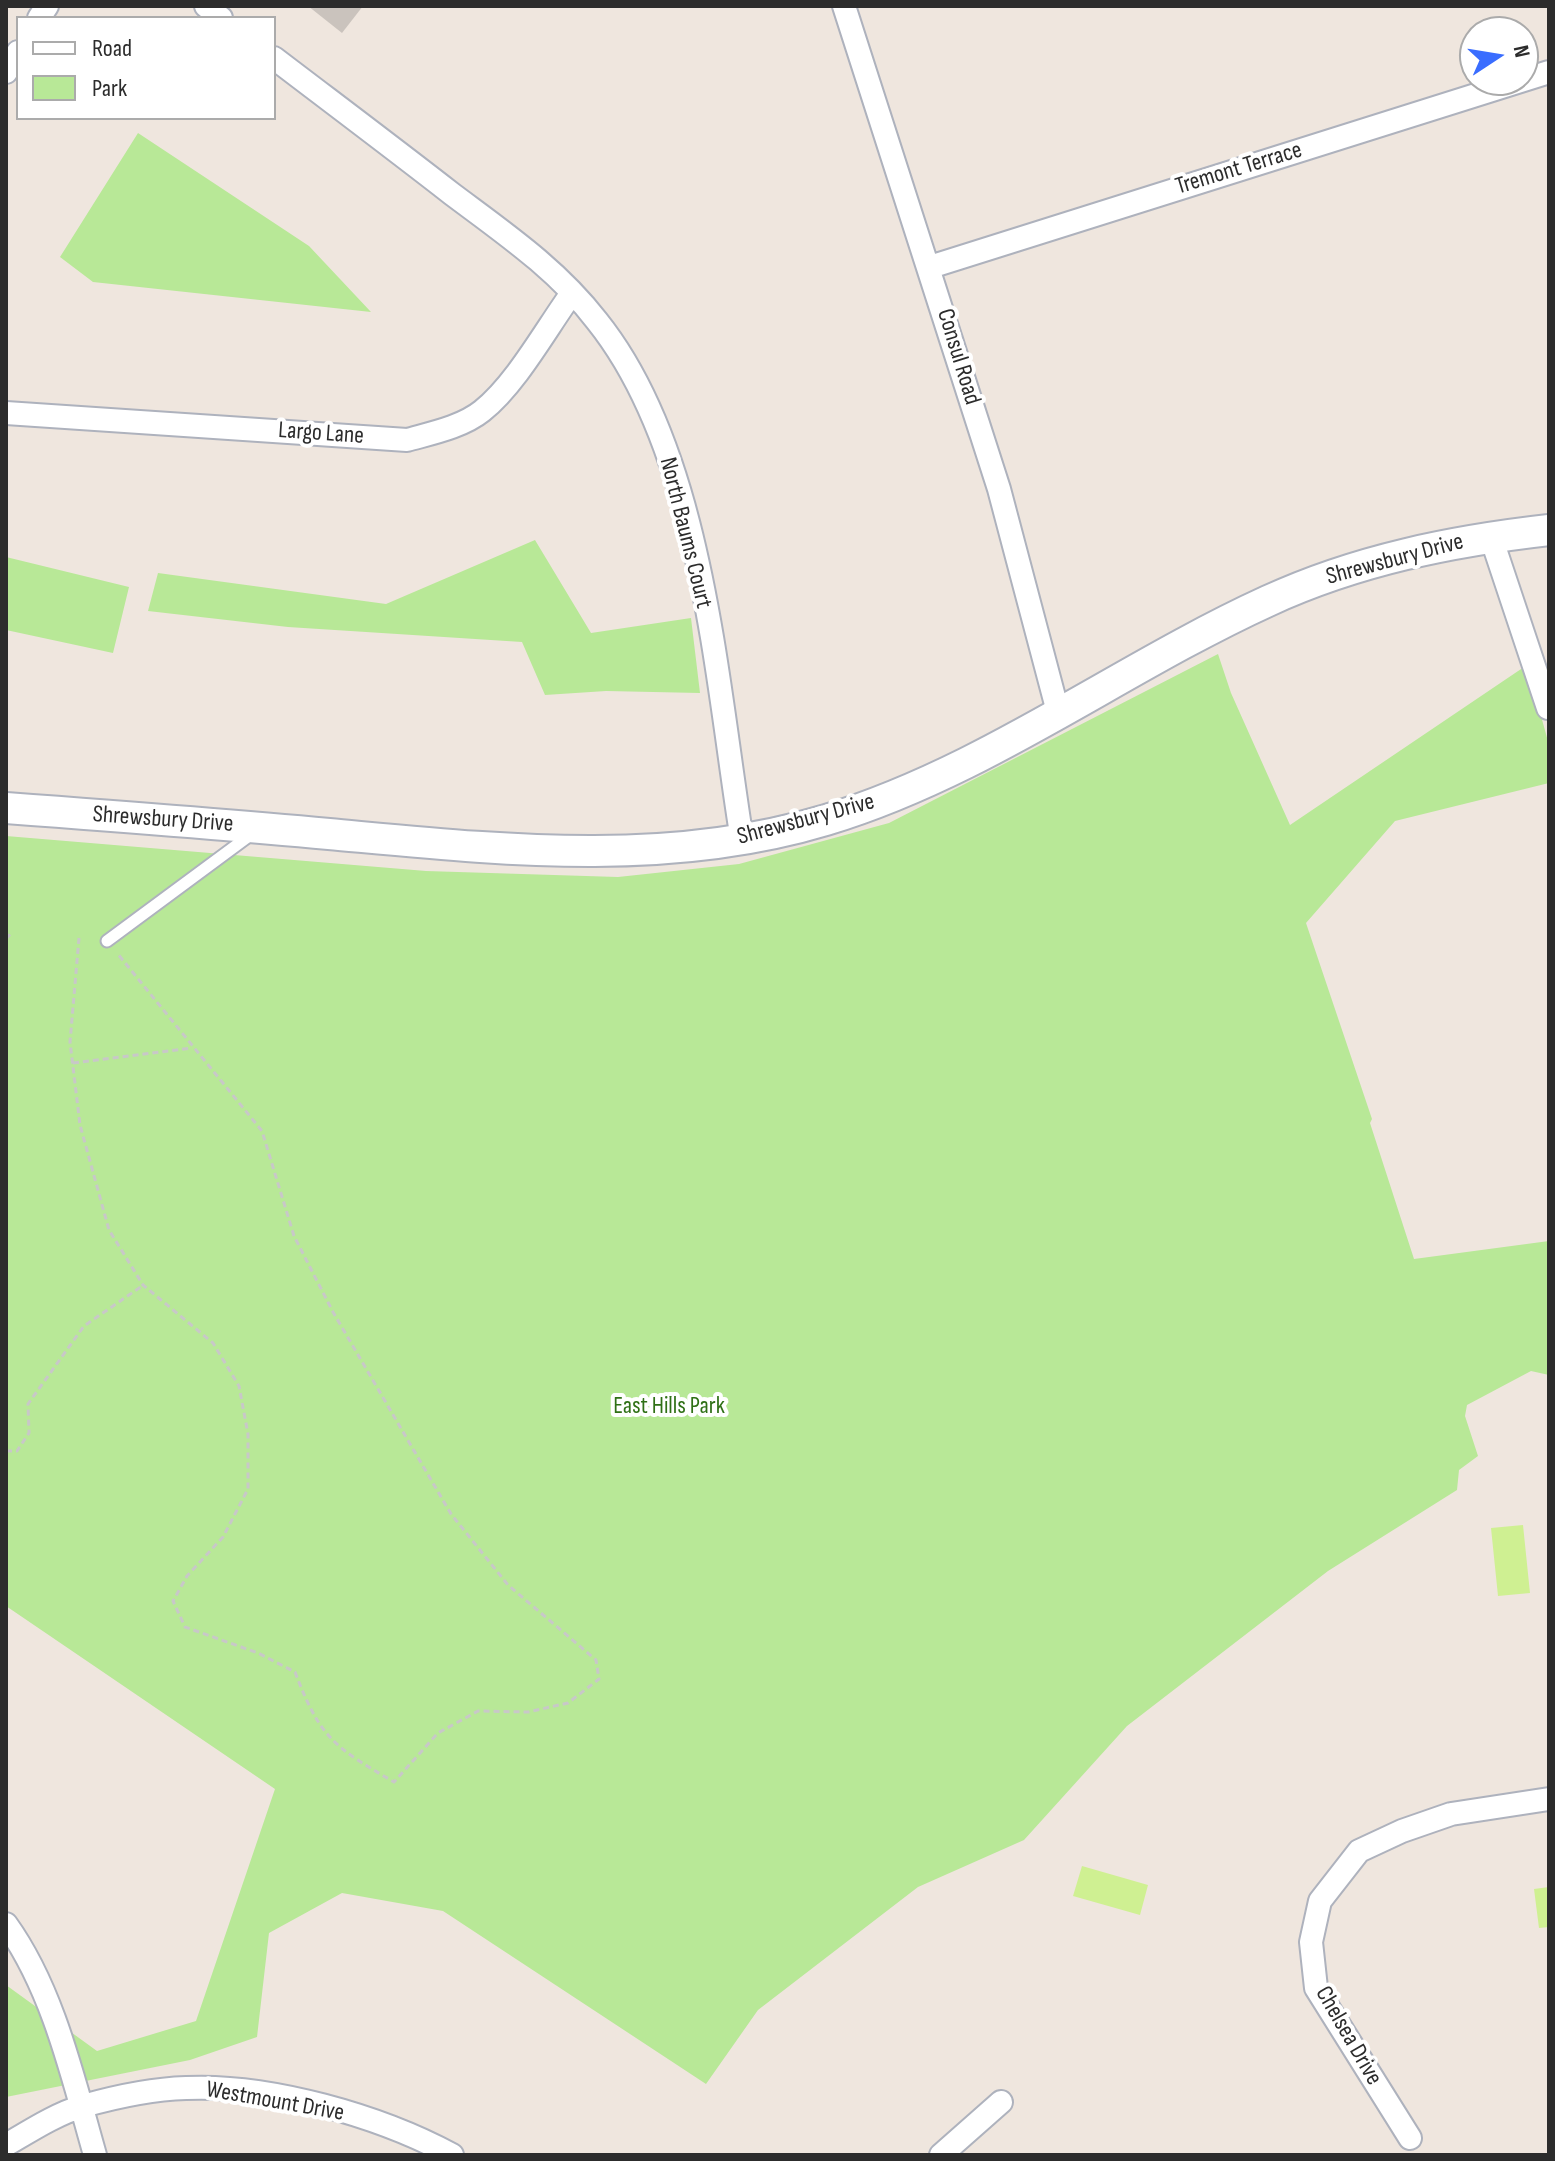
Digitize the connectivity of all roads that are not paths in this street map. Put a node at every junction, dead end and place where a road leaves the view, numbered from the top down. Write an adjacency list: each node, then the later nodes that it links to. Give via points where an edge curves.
1 (844, 6): 4 (street, Consul Road)
2 (276, 60): 5 (street, North Baums Court, via 548,266)
3 (1549, 72): 4 (street, Tremont Terrace)
4 (930, 267): 10 (street, Consul Road, via 999,489)
5 (572, 293): 6 (street, Largo Lane, via 480,413 407,440); 13 (street, North Baums Court, via 598,322 634,381 686,514)
6 (6, 413)
7 (1549, 530): 8 (main road, Shrewsbury Drive)
8 (1491, 537): 9 (street); 10 (main road, Shrewsbury Drive, via 1364,565 1271,599)
9 (1548, 708)
10 (1058, 712): 13 (main road, Shrewsbury Drive, via 896,795 830,819)
11 (6, 808): 12 (main road, Shrewsbury Drive)
12 (260, 828): 13 (main road, Shrewsbury Drive, via 522,852 665,849); 14 (lane)
13 (742, 840)
14 (107, 941)
15 (1549, 1799): 19 (street, Chelsea Drive, via 1451,1814 1402,1831 1359,1851 1320,1901 1311,1942 1316,1988)
16 (6, 1924): 18 (street, via 41,1989)
17 (1001, 2102): 23 (street)
18 (81, 2107): 20 (street, Westmount Drive); 21 (street); 22 (street, Westmount Drive, via 186,2088 233,2090 324,2105 415,2135)
19 (1410, 2138)
20 (6, 2145)
21 (95, 2155)
22 (452, 2155)
23 (941, 2155)

